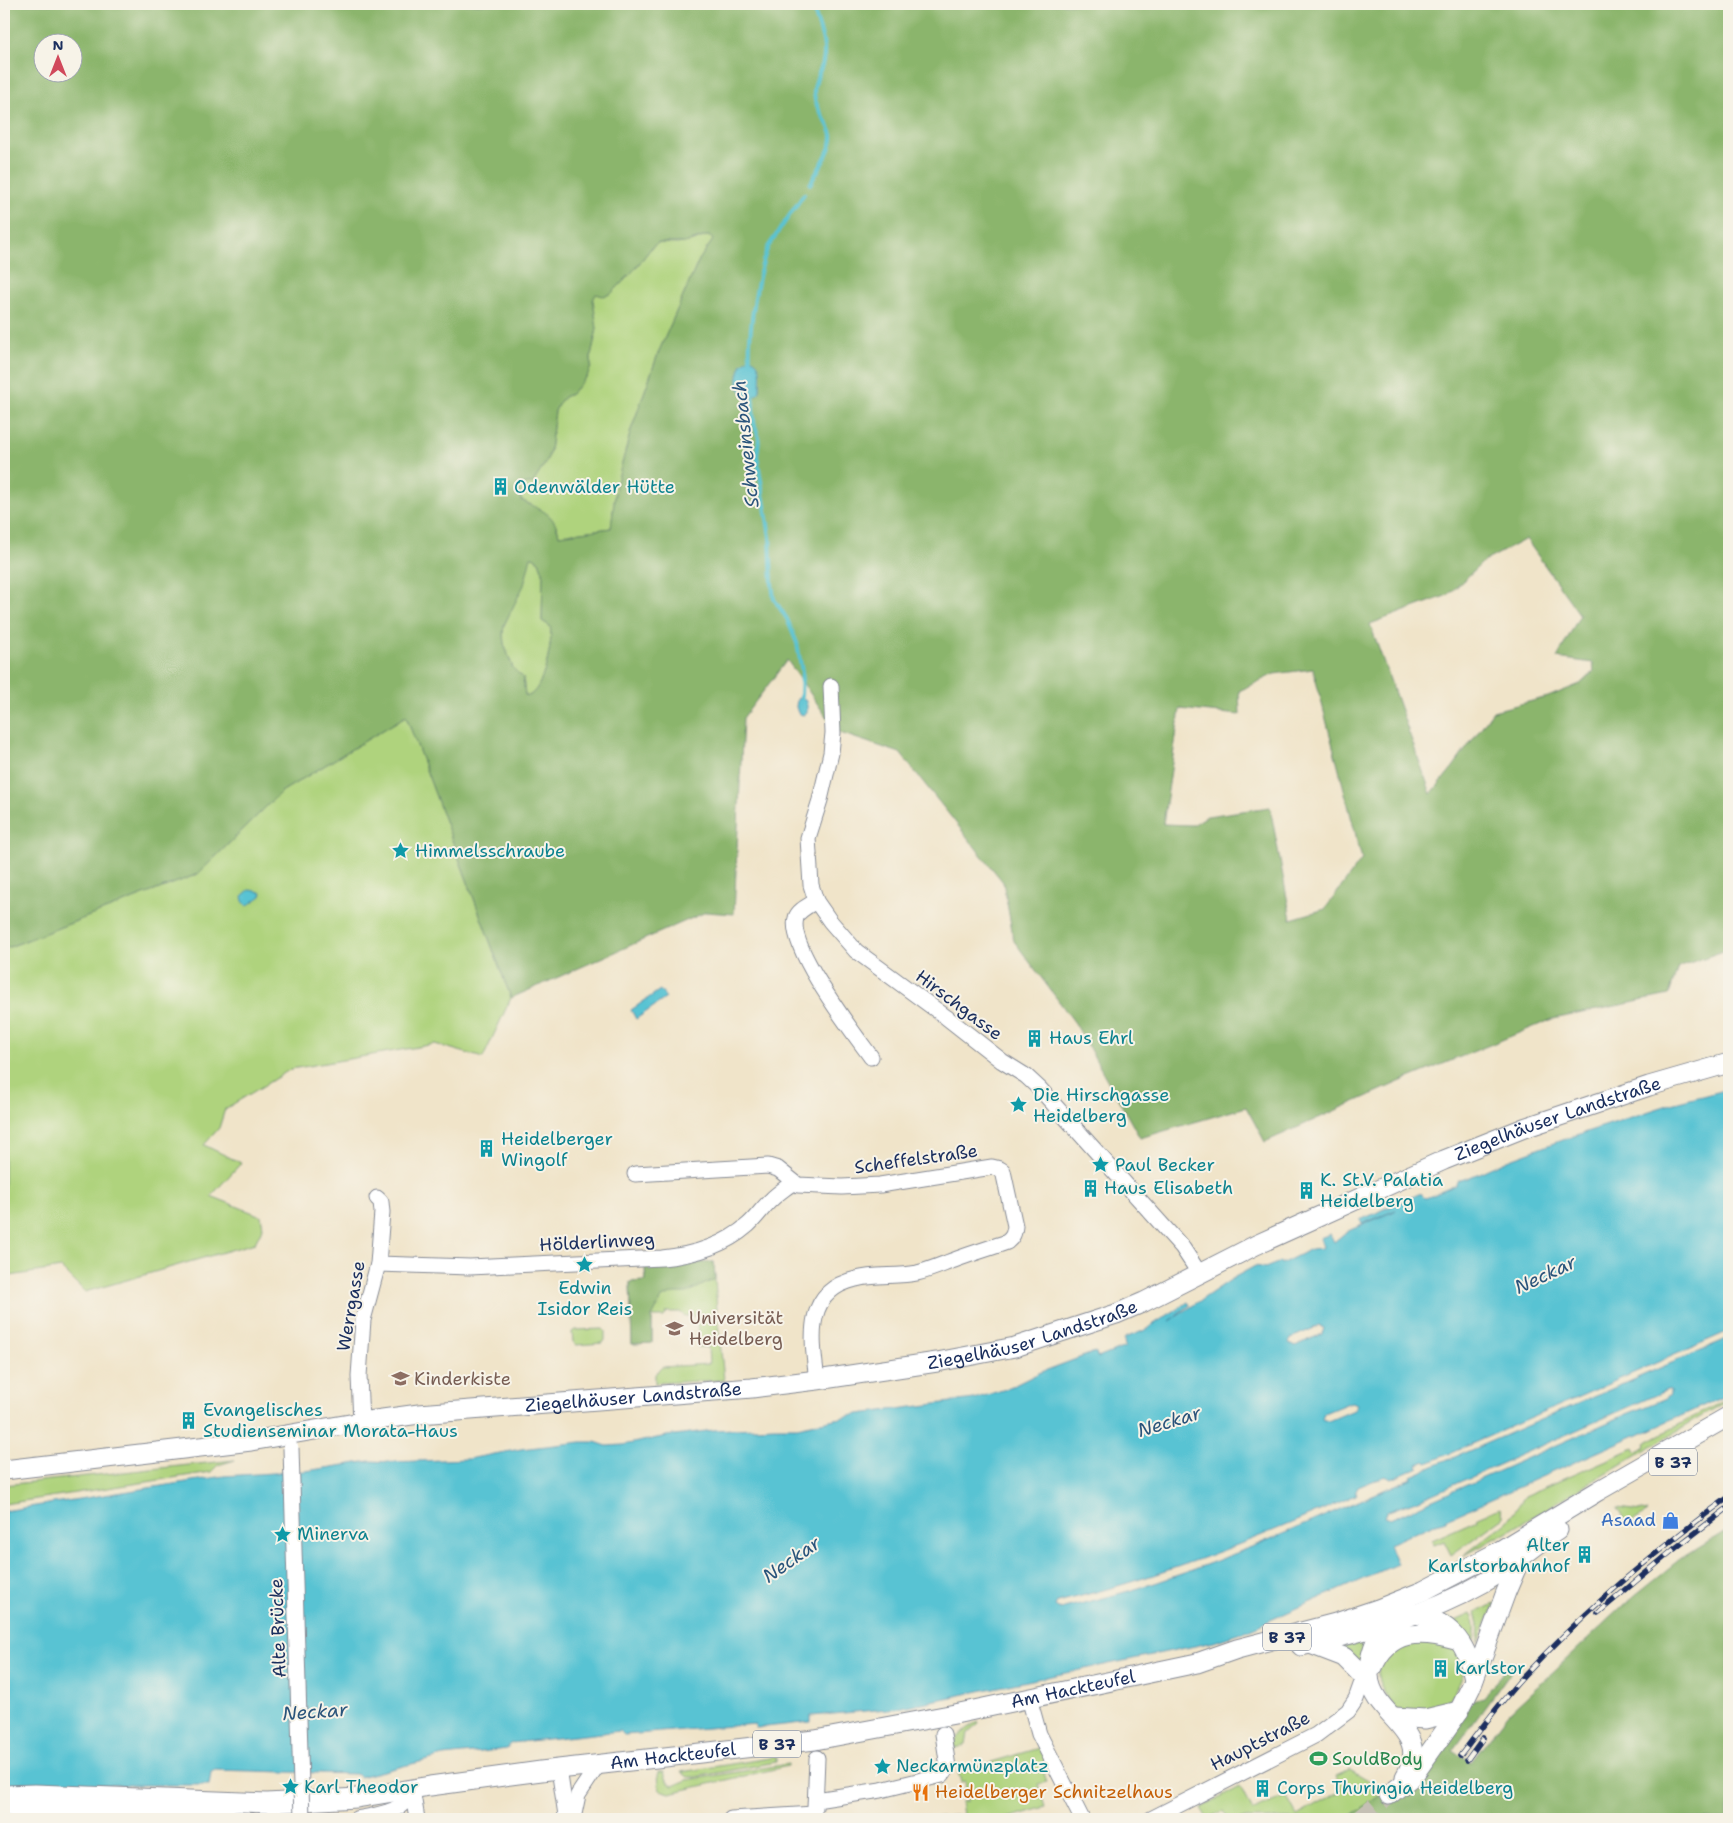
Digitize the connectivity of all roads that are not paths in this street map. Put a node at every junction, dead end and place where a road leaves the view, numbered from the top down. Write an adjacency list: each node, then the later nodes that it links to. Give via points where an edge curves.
1 (831, 686): 2 (street, Hirschgasse, via 831,752 808,838)
2 (816, 901): 3 (street, via 796,918 801,946 819,984); 9 (street, Hirschgasse, via 843,938 861,955 1026,1076 1182,1247)
3 (870, 1057)
4 (1729, 1063): 9 (main road, Ziegelhäuser Landstraße, via 1524,1128 1354,1200)
5 (635, 1174): 6 (street, Scheffelstraße, via 762,1166 778,1169)
6 (793, 1182): 8 (street, Hölderlinweg, via 738,1232 717,1245 689,1254 490,1266); 10 (street, Scheffelstraße, via 802,1186 856,1187 996,1167 1003,1171 1015,1226 1014,1234 1007,1242 919,1272 856,1279 837,1286 817,1311 812,1334)
7 (376, 1198): 8 (street, Werrgasse, via 383,1206)
8 (378, 1264): 12 (street, Werrgasse, via 363,1320 359,1376)
9 (1199, 1273): 10 (main road, Ziegelhäuser Landstraße, via 1116,1314 1015,1347)
10 (817, 1380): 12 (main road, Ziegelhäuser Landstraße)
11 (1729, 1416): 17 (main road, B 37, via 1496,1553)
12 (362, 1422): 14 (main road, Ziegelhäuser Landstraße)
13 (1729, 1430): 16 (main road, B 37, via 1617,1494)
14 (290, 1442): 15 (main road, Ziegelhäuser Landstraße); 36 (street, Alte Brücke, bridge)
15 (4, 1470)
16 (1522, 1556): 18 (main road, B 37, via 1462,1595); 23 (main road)
17 (1389, 1611): 18 (main road, Am Hackteufel / B 37); 20 (main road, Am Hackteufel / B 37); 21 (main road, Am Hackteufel / B 37, via 1238,1649); 22 (main road, via 1373,1648)
18 (1417, 1614): 19 (main road, via 1443,1626)
19 (1459, 1641): 22 (main road, via 1426,1634 1402,1636 1389,1644 1377,1658); 23 (main road, via 1468,1653)
20 (1309, 1644): 21 (main road, Am Hackteufel / B 37, via 1239,1659); 22 (main road, via 1344,1657)
21 (1198, 1663): 24 (main road, Am Hackteufel / B 37)
22 (1369, 1677): 26 (main road, via 1379,1702); 45 (street, Hauptstraße, via 1361,1685 1348,1711 1316,1735)
23 (1474, 1679): 25 (main road)
24 (1029, 1698): 29 (main road, Am Hackteufel / B 37, via 815,1740); 44 (street, via 1039,1734)
25 (1459, 1711): 26 (main road, via 1426,1719); 26 (main road, via 1413,1776 1389,1795 1406,1776 1413,1755 1411,1741)
26 (1395, 1718)
27 (943, 1734): 37 (street, via 948,1767 942,1775)
28 (817, 1758): 37 (street)
29 (598, 1765): 30 (main road, Am Hackteufel / B 37); 42 (street, via 578,1795)
30 (560, 1769): 31 (main road, Am Hackteufel / B 37); 42 (street, via 566,1815)
31 (412, 1789): 36 (main road, Am Hackteufel / B 37); 40 (street, via 409,1799 401,1806); 41 (street)
32 (4, 1795): 35 (main road, B 37)
33 (267, 1803): 35 (main road, B 37); 36 (main road, B 37); 38 (main road, B 37)
34 (4, 1806): 35 (main road, B 37)
35 (48, 1808): 38 (main road, B 37, via 132,1815)
36 (298, 1811)
37 (815, 1811): 43 (street)
38 (201, 1812): 39 (street, via 208,1817)
39 (236, 1819)
40 (356, 1819)
41 (417, 1819)
42 (571, 1819)
43 (731, 1819)
44 (1082, 1819)
45 (1152, 1819)

